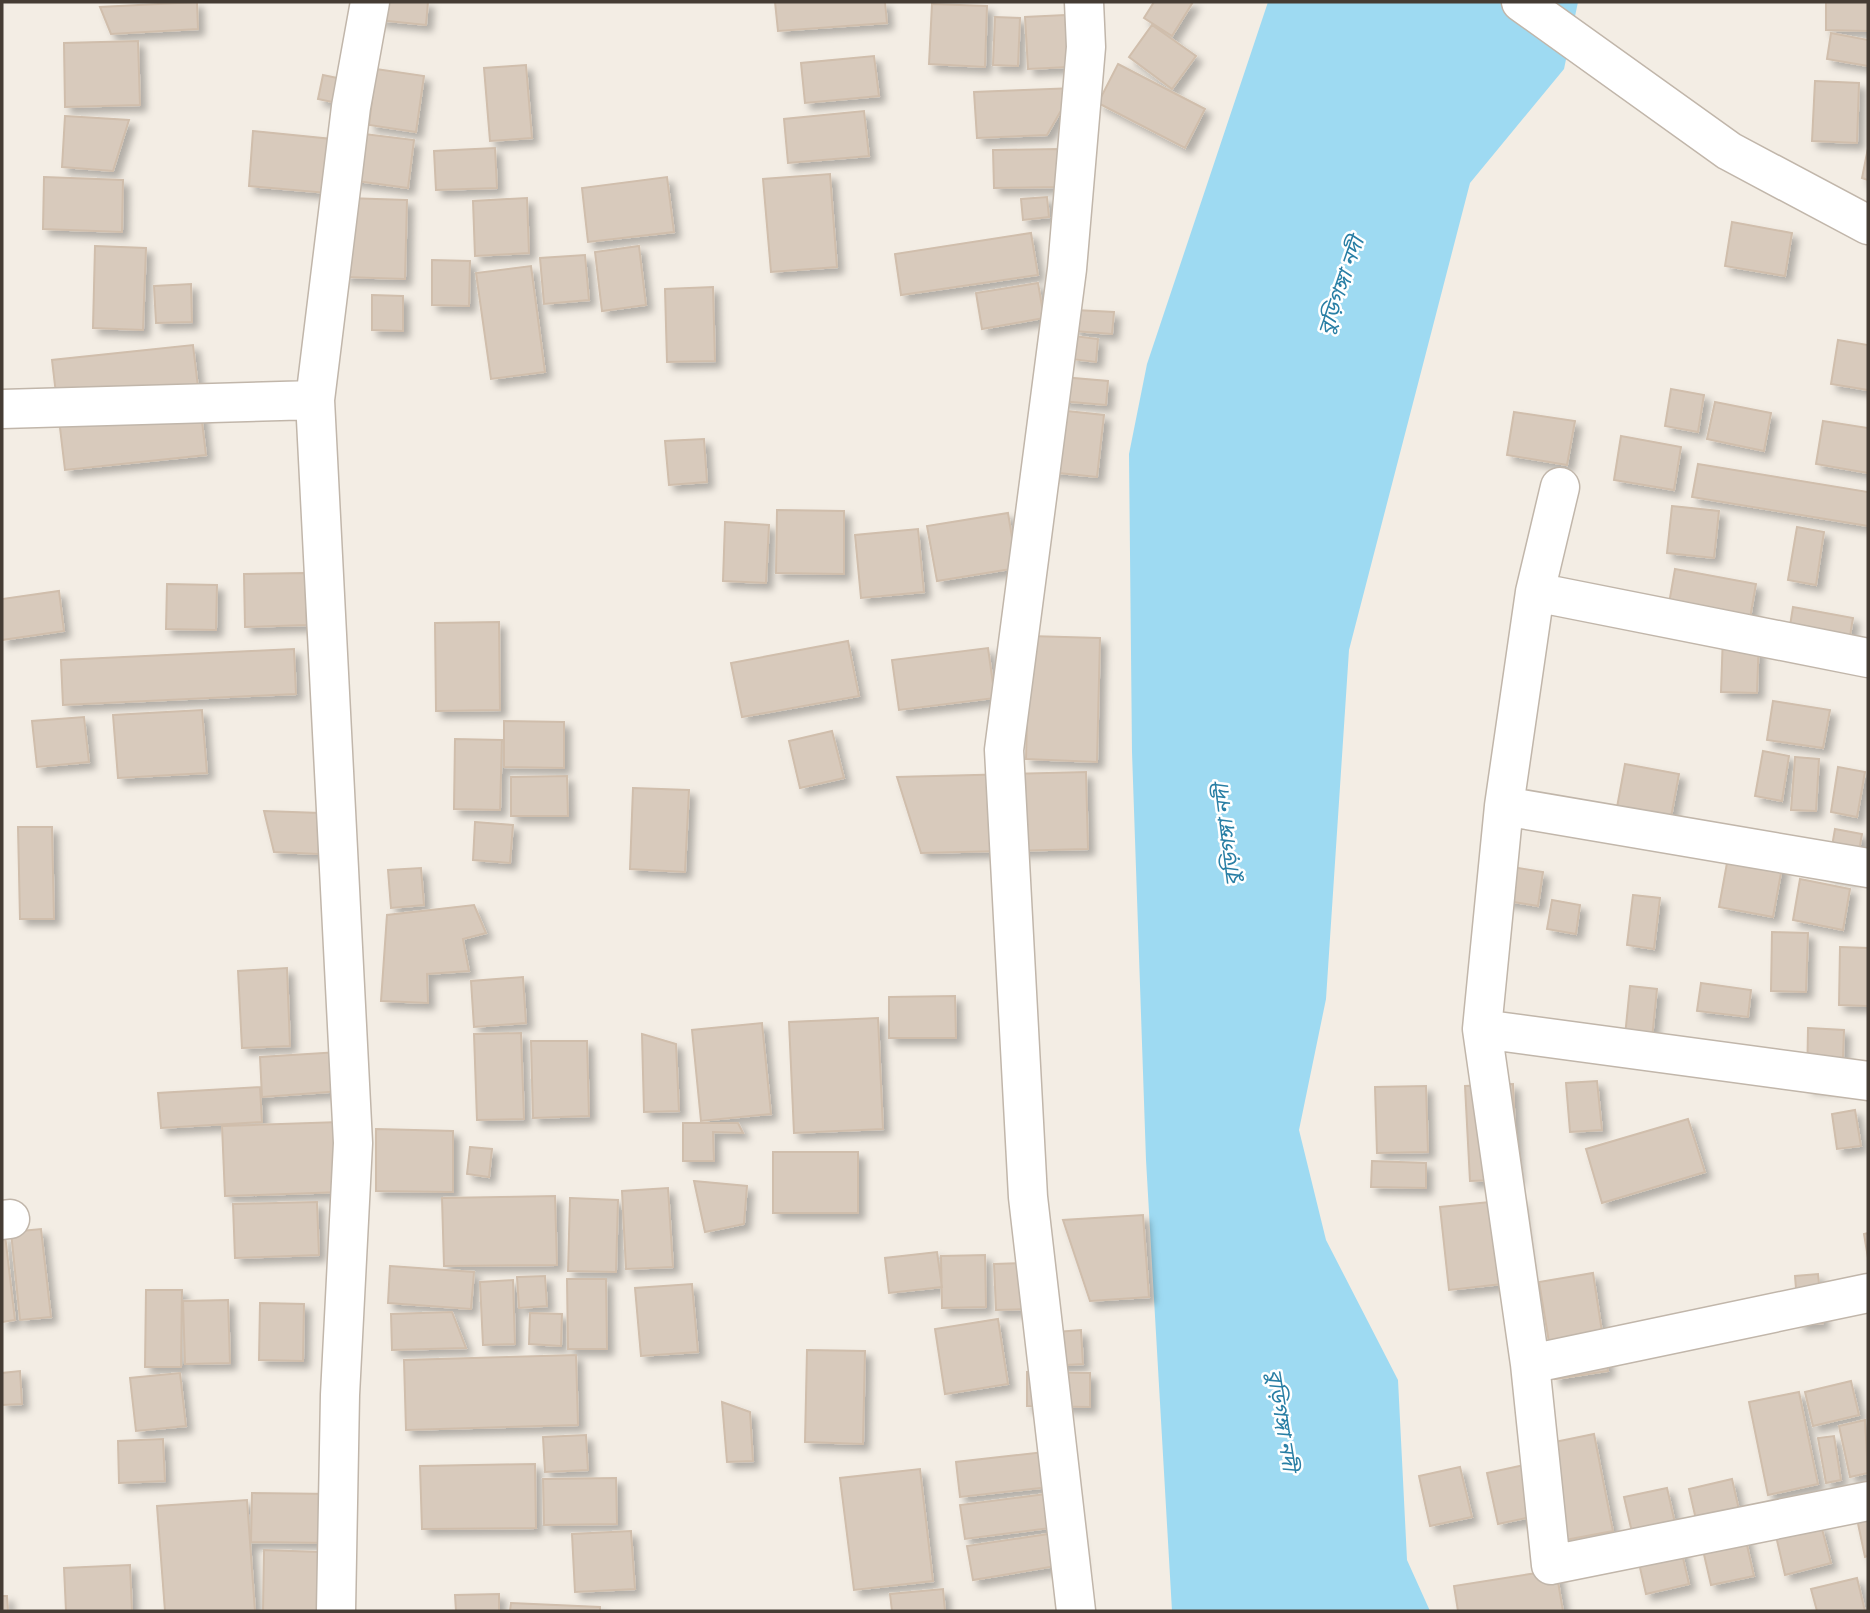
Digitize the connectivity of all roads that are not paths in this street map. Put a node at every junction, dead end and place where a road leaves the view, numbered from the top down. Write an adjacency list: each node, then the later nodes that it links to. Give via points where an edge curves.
1 (370, 2): 5 (street, via 351,107)
2 (1084, 2): 18 (street, via 1086,47 1067,269 1004,750 1028,1197)
3 (1521, 2): 4 (street, via 1729,151)
4 (1868, 225)
5 (315, 400): 6 (street); 17 (street, via 353,1143 340,1395)
6 (2, 410)
7 (1560, 487): 8 (street)
8 (1535, 592): 9 (street); 10 (street)
9 (1868, 658)
10 (1504, 806): 11 (street); 12 (street)
11 (1868, 868)
12 (1482, 1028): 13 (street); 15 (street)
13 (1868, 1081)
14 (1868, 1293): 15 (street)
15 (1530, 1364): 16 (street, via 1550,1565)
16 (1868, 1501)
17 (336, 1611)
18 (1076, 1611)

